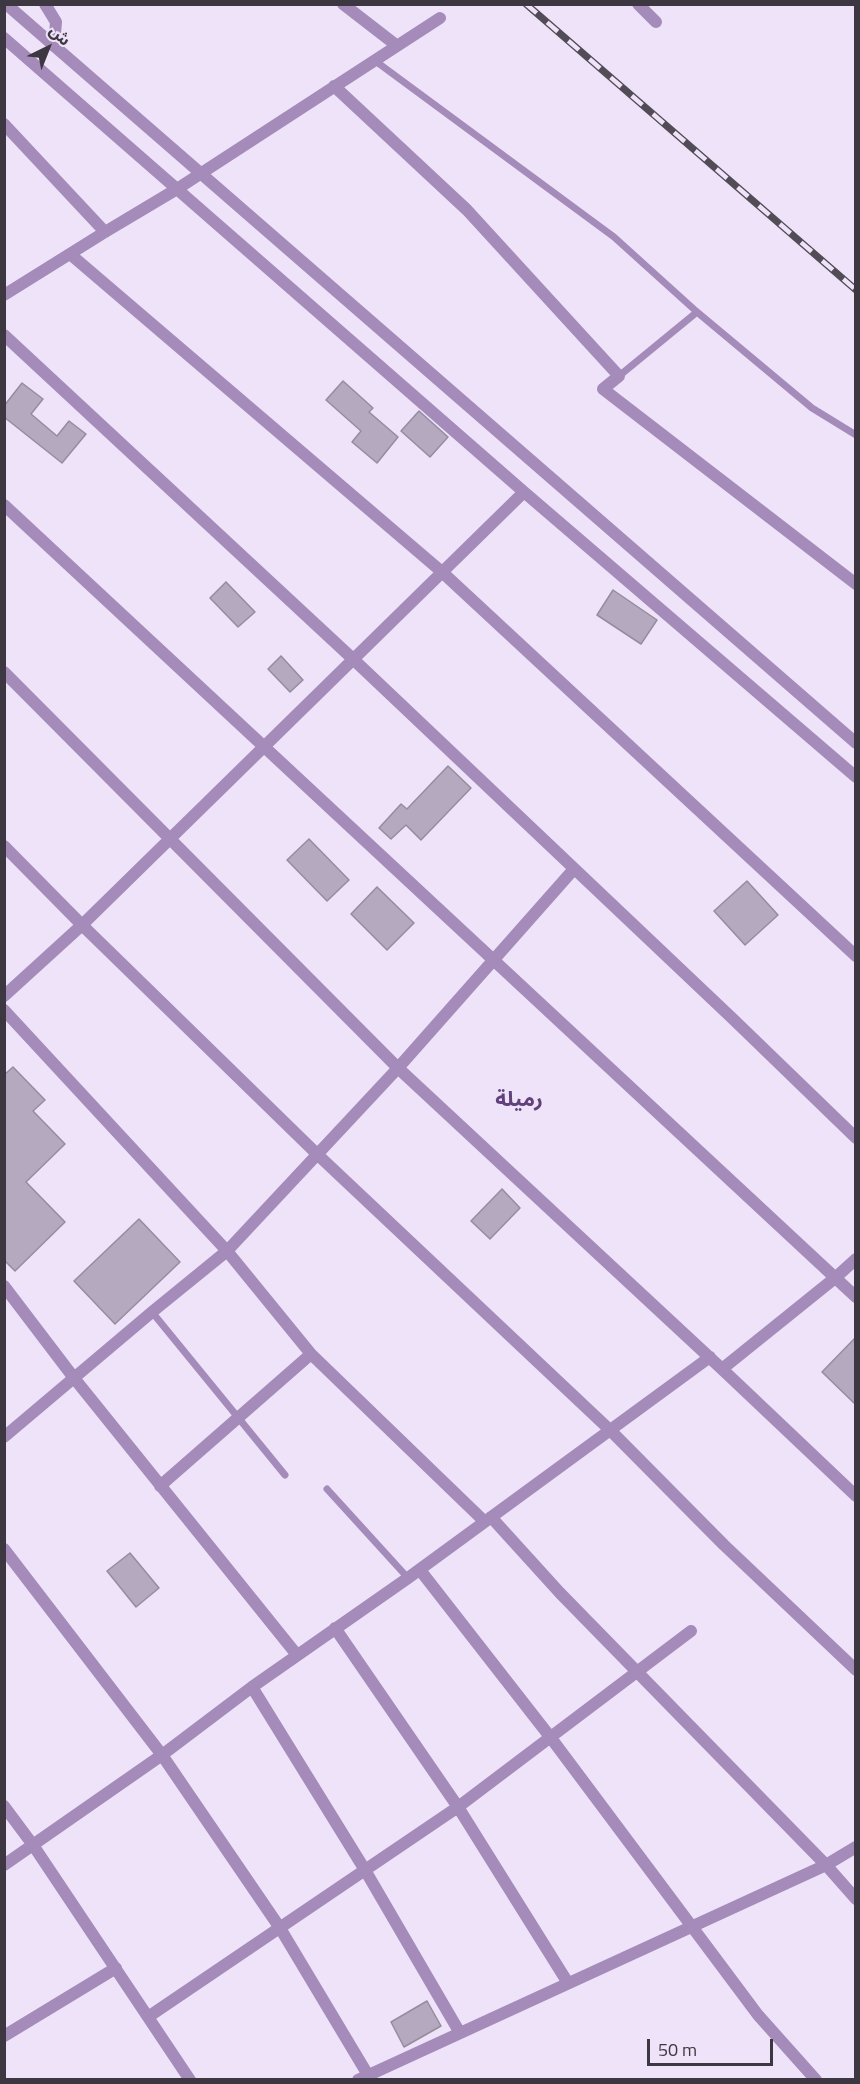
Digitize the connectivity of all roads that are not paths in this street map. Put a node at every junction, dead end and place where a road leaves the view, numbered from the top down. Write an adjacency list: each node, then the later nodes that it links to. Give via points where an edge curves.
1 (6, 4): 9 (street)
2 (45, 4): 9 (street, via 56,22)
3 (343, 4): 8 (street)
4 (638, 4): 6 (street)
5 (440, 18): 8 (street)
6 (656, 22)
7 (4, 38): 14 (street)
8 (396, 45): 10 (street)
9 (54, 46): 13 (street)
10 (374, 60): 11 (street); 18 (lane, via 614,237)
11 (334, 86): 13 (street); 20 (street, via 467,210)
12 (4, 124): 15 (street)
13 (199, 172): 14 (street); 28 (street)
14 (177, 189): 15 (street); 22 (street)
15 (105, 232): 16 (street)
16 (70, 254): 17 (street); 24 (street)
17 (4, 295)
18 (697, 312): 20 (lane); 21 (lane, via 812,408)
19 (4, 335): 26 (street)
20 (619, 376): 25 (street, via 603,389)
21 (855, 435)
22 (524, 492): 24 (street); 30 (street)
23 (4, 505): 29 (street)
24 (442, 572): 26 (street); 35 (street)
25 (855, 584)
26 (353, 659): 29 (street); 33 (street)
27 (4, 672): 31 (street)
28 (855, 743)
29 (264, 746): 31 (street); 36 (street)
30 (855, 777)
31 (170, 838): 34 (street); 39 (street)
32 (4, 846): 34 (street)
33 (574, 869): 36 (street); 40 (street)
34 (82, 925): 37 (street); 41 (street)
35 (855, 956)
36 (494, 960): 39 (street); 44 (street)
37 (4, 996)
38 (4, 1010): 42 (street)
39 (398, 1068): 41 (street); 49 (street)
40 (855, 1138)
41 (318, 1155): 42 (street); 53 (street)
42 (227, 1251): 47 (street); 48 (street)
43 (855, 1259): 44 (street)
44 (835, 1278): 46 (street); 50 (street)
45 (4, 1286): 51 (street)
46 (855, 1297)
47 (152, 1312): 51 (street); 52 (lane)
48 (311, 1354): 52 (street); 59 (street)
49 (710, 1358): 50 (street); 53 (street)
50 (722, 1369): 58 (street)
51 (74, 1378): 54 (street); 56 (street)
52 (239, 1417): 55 (lane); 56 (street)
53 (611, 1431): 59 (street); 66 (street)
54 (4, 1437)
55 (285, 1475)
56 (160, 1486): 65 (street)
57 (327, 1489): 62 (lane)
58 (855, 1495)
59 (488, 1519): 61 (street); 67 (street)
60 (4, 1549): 70 (street)
61 (420, 1569): 62 (street); 69 (street)
62 (408, 1578): 63 (street)
63 (335, 1628): 65 (street); 72 (street)
64 (691, 1631): 67 (street)
65 (297, 1655): 68 (street)
66 (855, 1670)
67 (636, 1672): 69 (street); 76 (street)
68 (252, 1687): 70 (street); 77 (street)
69 (551, 1738): 72 (street); 79 (street)
70 (162, 1755): 73 (street); 80 (street)
71 (4, 1806): 73 (street)
72 (458, 1807): 77 (street); 82 (street)
73 (33, 1845): 75 (street); 81 (street)
74 (855, 1847): 76 (street)
75 (4, 1865)
76 (826, 1865): 78 (street); 79 (street)
77 (365, 1870): 80 (street); 84 (street)
78 (855, 1899)
79 (691, 1927): 82 (street); 88 (street, via 758,2015)
80 (279, 1928): 83 (street); 86 (street)
81 (116, 1968): 83 (street); 85 (street)
82 (568, 1983): 84 (street)
83 (148, 2018): 87 (street)
84 (460, 2033): 86 (street)
85 (4, 2036)
86 (363, 2077)
87 (190, 2079)
88 (816, 2079)

